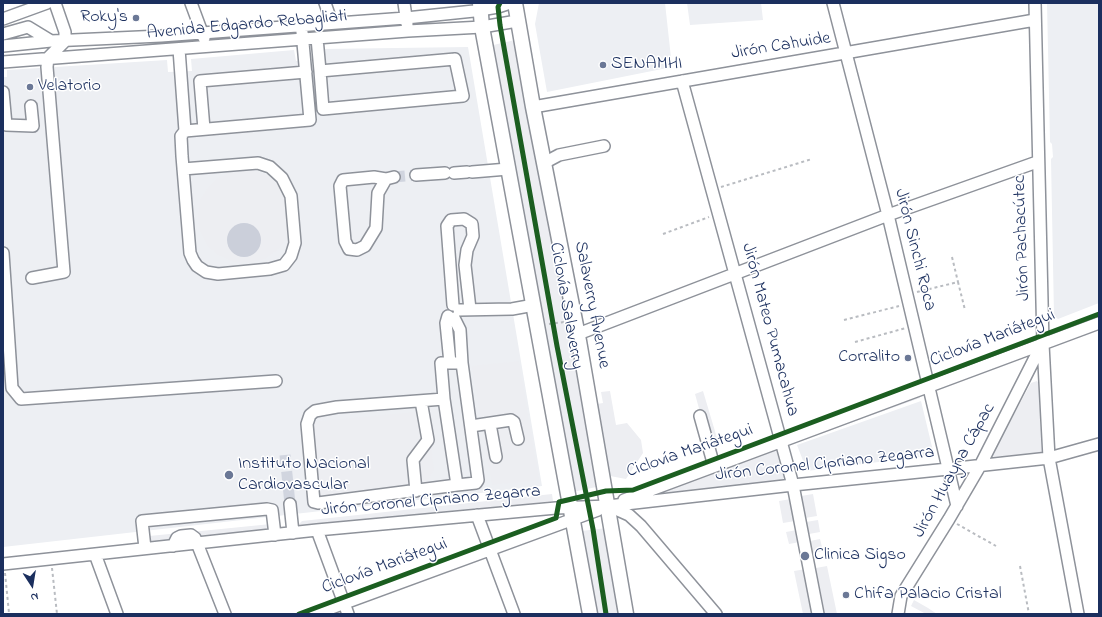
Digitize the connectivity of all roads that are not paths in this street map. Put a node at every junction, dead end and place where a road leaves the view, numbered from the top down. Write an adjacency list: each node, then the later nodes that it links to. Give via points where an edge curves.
1 (47, 3): 11 (street)
2 (55, 3): 25 (street, via 65,32)
3 (191, 3): 21 (street)
4 (325, 3): 16 (street)
5 (404, 3): 12 (street)
6 (510, 3): 10 (street, Avenida Edgardo Rebagliati)
7 (515, 3): 14 (main road, Salaverry Avenue)
8 (833, 3): 29 (street, Jirón Sinchi Roca)
9 (1035, 3): 13 (street, Jirón Pachacútec)
10 (480, 6): 12 (street, Avenida Edgardo Rebagliati); 19 (main road)
11 (32, 8): 15 (street); 18 (street)
12 (406, 18): 16 (street, Avenida Edgardo Rebagliati); 20 (street)
13 (1035, 20): 29 (street, Jirón Cahuide); 41 (street, Jirón Pachacútec)
14 (517, 21): 19 (street, Avenida Edgardo Rebagliati); 37 (main road, Salaverry Avenue)
15 (27, 23): 18 (street); 24 (street)
16 (332, 23): 17 (street, Avenida Edgardo Rebagliati)
17 (302, 26): 21 (street, Avenida Edgardo Rebagliati); 23 (street)
18 (3, 27)
19 (482, 27): 20 (street, Avenida Edgardo Rebagliati); 44 (main road)
20 (408, 31): 22 (street, Avenida Edgardo Rebagliati)
21 (202, 33): 25 (street, Avenida Edgardo Rebagliati); 27 (street)
22 (317, 38): 23 (street, Avenida Edgardo Rebagliati); 32 (street)
23 (303, 40): 27 (street, Avenida Edgardo Rebagliati); 33 (street)
24 (51, 41): 25 (street, Avenida Edgardo Rebagliati); 26 (street, Avenida Edgardo Rebagliati)
25 (65, 42): 30 (street)
26 (3, 46)
27 (207, 47): 28 (street, Avenida Edgardo Rebagliati)
28 (179, 49): 30 (street, Avenida Edgardo Rebagliati); 39 (street)
29 (846, 54): 34 (street, Jirón Cahuide); 47 (street, Jirón Sinchi Roca)
30 (48, 58): 31 (street, Avenida Edgardo Rebagliati); 50 (street, via 64,272)
31 (3, 62)
32 (320, 71): 32 (street, via 324,109 463,96 455,59)
33 (306, 72): 38 (street, via 310,120); 38 (street, via 200,81)
34 (682, 81): 37 (street, Jirón Cahuide); 49 (street, Jirón Mateo Pumacahua)
35 (3, 92): 36 (street, via 6,125 33,126)
36 (31, 106)
37 (533, 107): 42 (main road, Salaverry Avenue)
38 (204, 129): 39 (street)
39 (186, 130): 43 (street, via 181,136)
40 (604, 146): 42 (street, via 559,154)
41 (1037, 162): 47 (street); 55 (street, Jirón Pachacútec)
42 (544, 163): 54 (main road, Salaverry Avenue)
43 (183, 169): 43 (street, via 190,252 197,266 206,272 218,274 270,269 284,265 291,256 295,243 292,196 282,178 270,167 258,163)
44 (508, 169): 45 (street); 51 (main road)
45 (416, 175)
46 (390, 178): 46 (street, via 343,180 340,186 344,241 349,249 357,250 365,246 376,228 378,193)
47 (888, 215): 49 (street); 59 (street, Jirón Sinchi Roca)
48 (3, 253): 58 (street, via 12,388 21,398)
49 (736, 274): 54 (street); 66 (street, Jirón Mateo Pumacahua)
50 (32, 278)
51 (534, 305): 52 (street, via 512,309); 79 (main road)
52 (457, 311): 52 (street, via 447,226 452,220 464,219 472,224 473,236 467,250); 56 (street, via 446,323); 57 (street)
53 (1099, 323): 55 (street)
54 (578, 334): 77 (main road, Salaverry Avenue)
55 (1043, 344): 59 (street); 69 (street, Jirón Pachacútec); 71 (street, Jirón Huayna Cápac)
56 (450, 363): 57 (street); 60 (street, via 441,363)
57 (462, 363): 64 (street)
58 (276, 381)
59 (929, 386): 66 (street); 72 (street, Jirón Sinchi Roca)
60 (444, 399): 61 (street); 74 (street)
61 (421, 401): 75 (street, via 428,440 413,460); 75 (street, via 322,409 310,415 308,424 314,502)
62 (700, 416): 70 (street)
63 (490, 424): 64 (street); 65 (street, via 513,420); 68 (street)
64 (471, 426): 74 (street, via 478,480 476,483)
65 (518, 439)
66 (781, 441): 70 (street); 73 (street, Jirón Mateo Pumacahua)
67 (1099, 444): 69 (street, Jirón Coronel Cipriano Zegarra)
68 (496, 457)
69 (1049, 458): 71 (street, Jirón Coronel Cipriano Zegarra); 100 (street, Jirón Pachacútec)
70 (714, 466): 77 (street)
71 (980, 466): 72 (street, Jirón Coronel Cipriano Zegarra); 78 (street, Jirón Huayna Cápac)
72 (948, 469): 73 (street, Jirón Coronel Cipriano Zegarra); 78 (street, Jirón Sinchi Roca)
73 (793, 484): 77 (street, Jirón Coronel Cipriano Zegarra); 98 (street, Jirón Mateo Pumacahua)
74 (457, 485): 75 (street)
75 (416, 491)
76 (290, 504): 82 (street)
77 (608, 506): 79 (street); 96 (main road, Salaverry Avenue); 97 (street, via 629,515 641,526)
78 (957, 506): 99 (street, Jirón Huayna Cápac, via 902,596)
79 (572, 513): 80 (street, Jirón Coronel Cipriano Zegarra); 86 (street); 95 (main road)
80 (476, 515): 81 (street, Jirón Coronel Cipriano Zegarra); 86 (street)
81 (317, 530): 82 (street, Jirón Coronel Cipriano Zegarra); 89 (street)
82 (293, 533): 83 (street, Jirón Coronel Cipriano Zegarra)
83 (275, 535): 84 (street, Jirón Coronel Cipriano Zegarra); 85 (street, via 272,510 267,509 142,521)
84 (198, 544): 85 (street, Jirón Coronel Cipriano Zegarra); 91 (street)
85 (145, 548): 87 (street, Jirón Coronel Cipriano Zegarra)
86 (489, 549): 89 (street); 94 (street)
87 (94, 554): 88 (street, Jirón Coronel Cipriano Zegarra); 90 (street)
88 (4, 564)
89 (344, 603): 92 (street); 93 (street)
90 (117, 614)
91 (225, 614)
92 (315, 614)
93 (348, 614)
94 (514, 614)
95 (590, 614)
96 (626, 614)
97 (716, 614)
98 (818, 614)
99 (898, 614)
100 (1078, 614)

